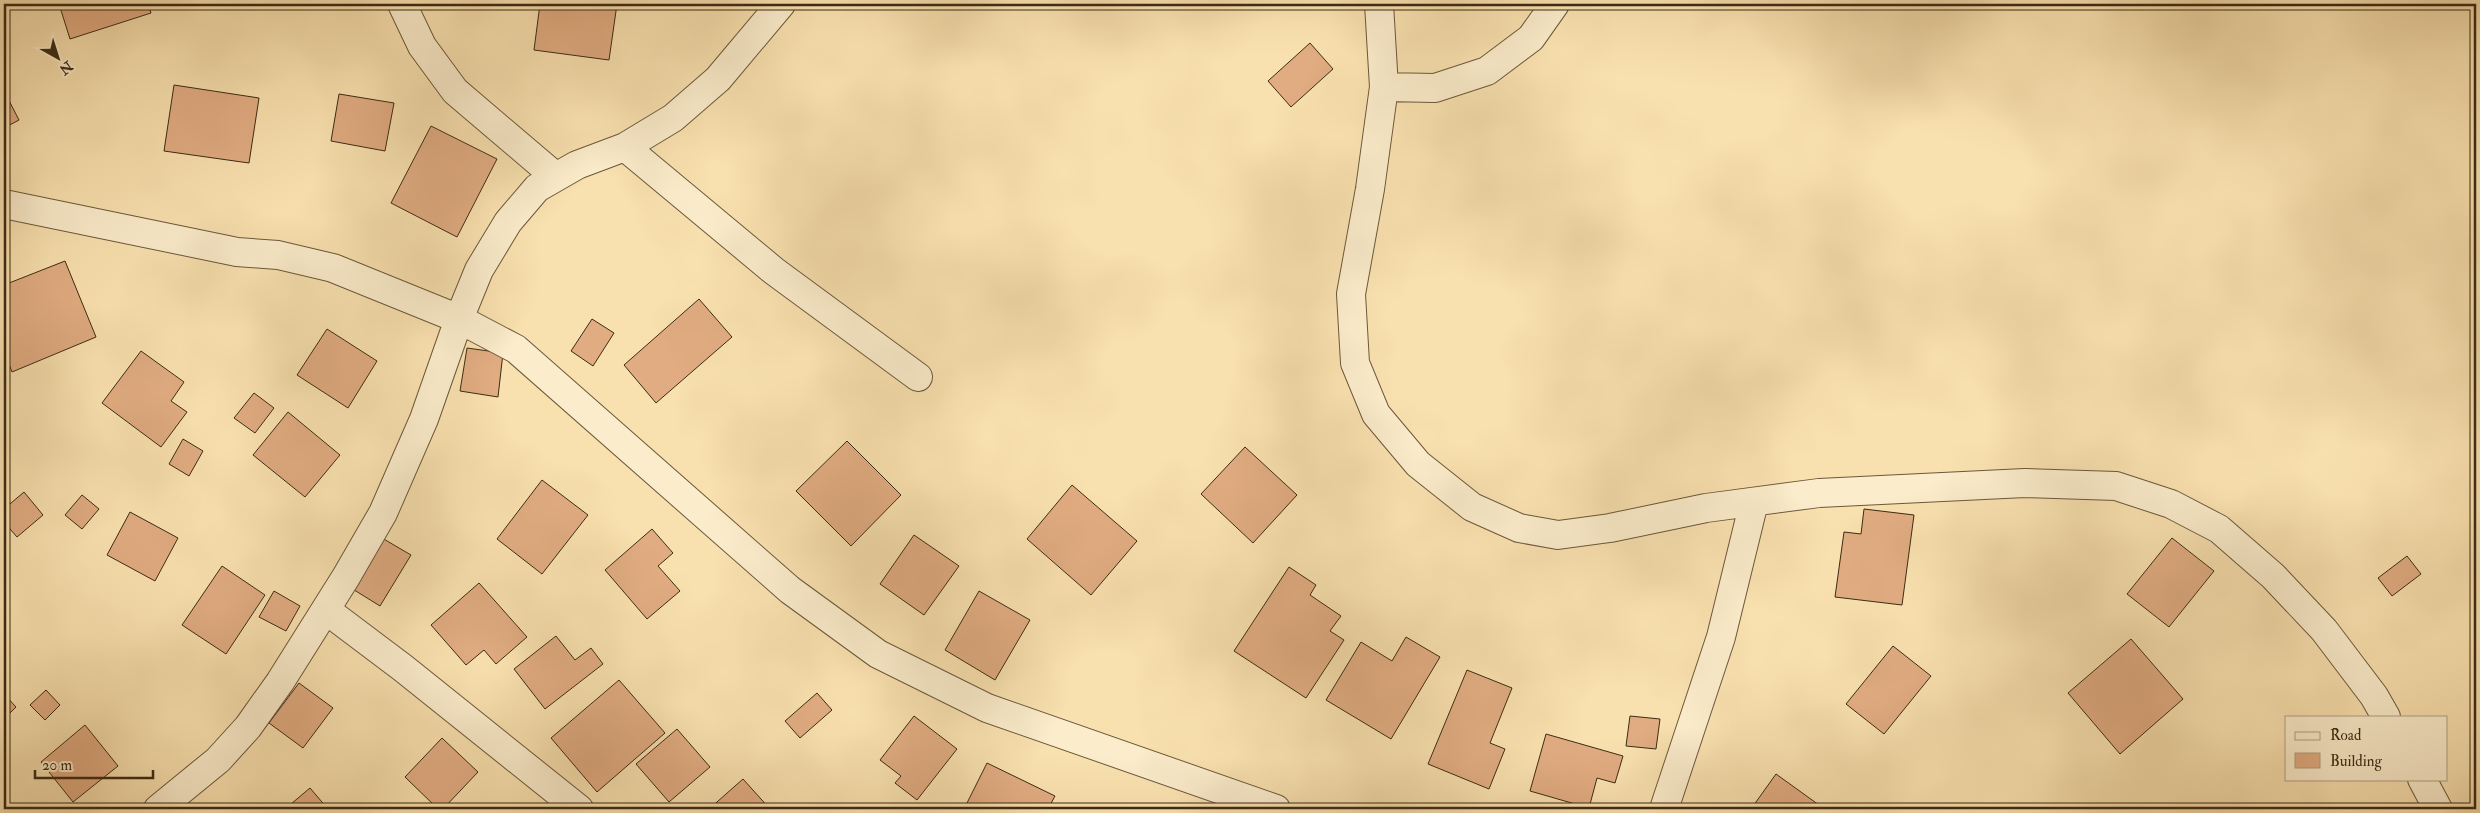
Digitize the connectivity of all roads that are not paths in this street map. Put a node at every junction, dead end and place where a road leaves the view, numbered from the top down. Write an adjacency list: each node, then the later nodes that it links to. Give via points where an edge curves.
1 (402, 4): 7 (street, via 422,46 454,91)
2 (782, 4): 6 (street, via 718,79 673,118)
3 (1380, 4): 5 (street)
4 (1555, 4): 5 (street, via 1531,38 1487,71 1435,88)
5 (1384, 87): 11 (street, via 1351,294 1355,362 1376,414 1418,464 1472,507 1519,528 1558,535)
6 (624, 147): 7 (street, via 577,165); 10 (street, via 774,271)
7 (556, 177): 9 (street, via 537,188 508,222 479,270)
8 (4, 204): 9 (street, via 237,252 278,255 333,268)
9 (459, 319): 12 (street, via 424,419 383,513); 17 (street, via 516,349 790,590 878,654 987,708)
10 (918, 378)
11 (1754, 502): 13 (street, via 1819,493 2025,483 2116,486 2171,504 2219,529 2273,576 2324,630); 18 (street, via 1721,637)
12 (326, 610): 15 (street, via 248,727 218,760); 16 (street)
13 (2385, 716)
14 (2423, 780): 19 (street)
15 (158, 809)
16 (580, 809)
17 (1276, 809)
18 (1664, 809)
19 (2438, 809)

